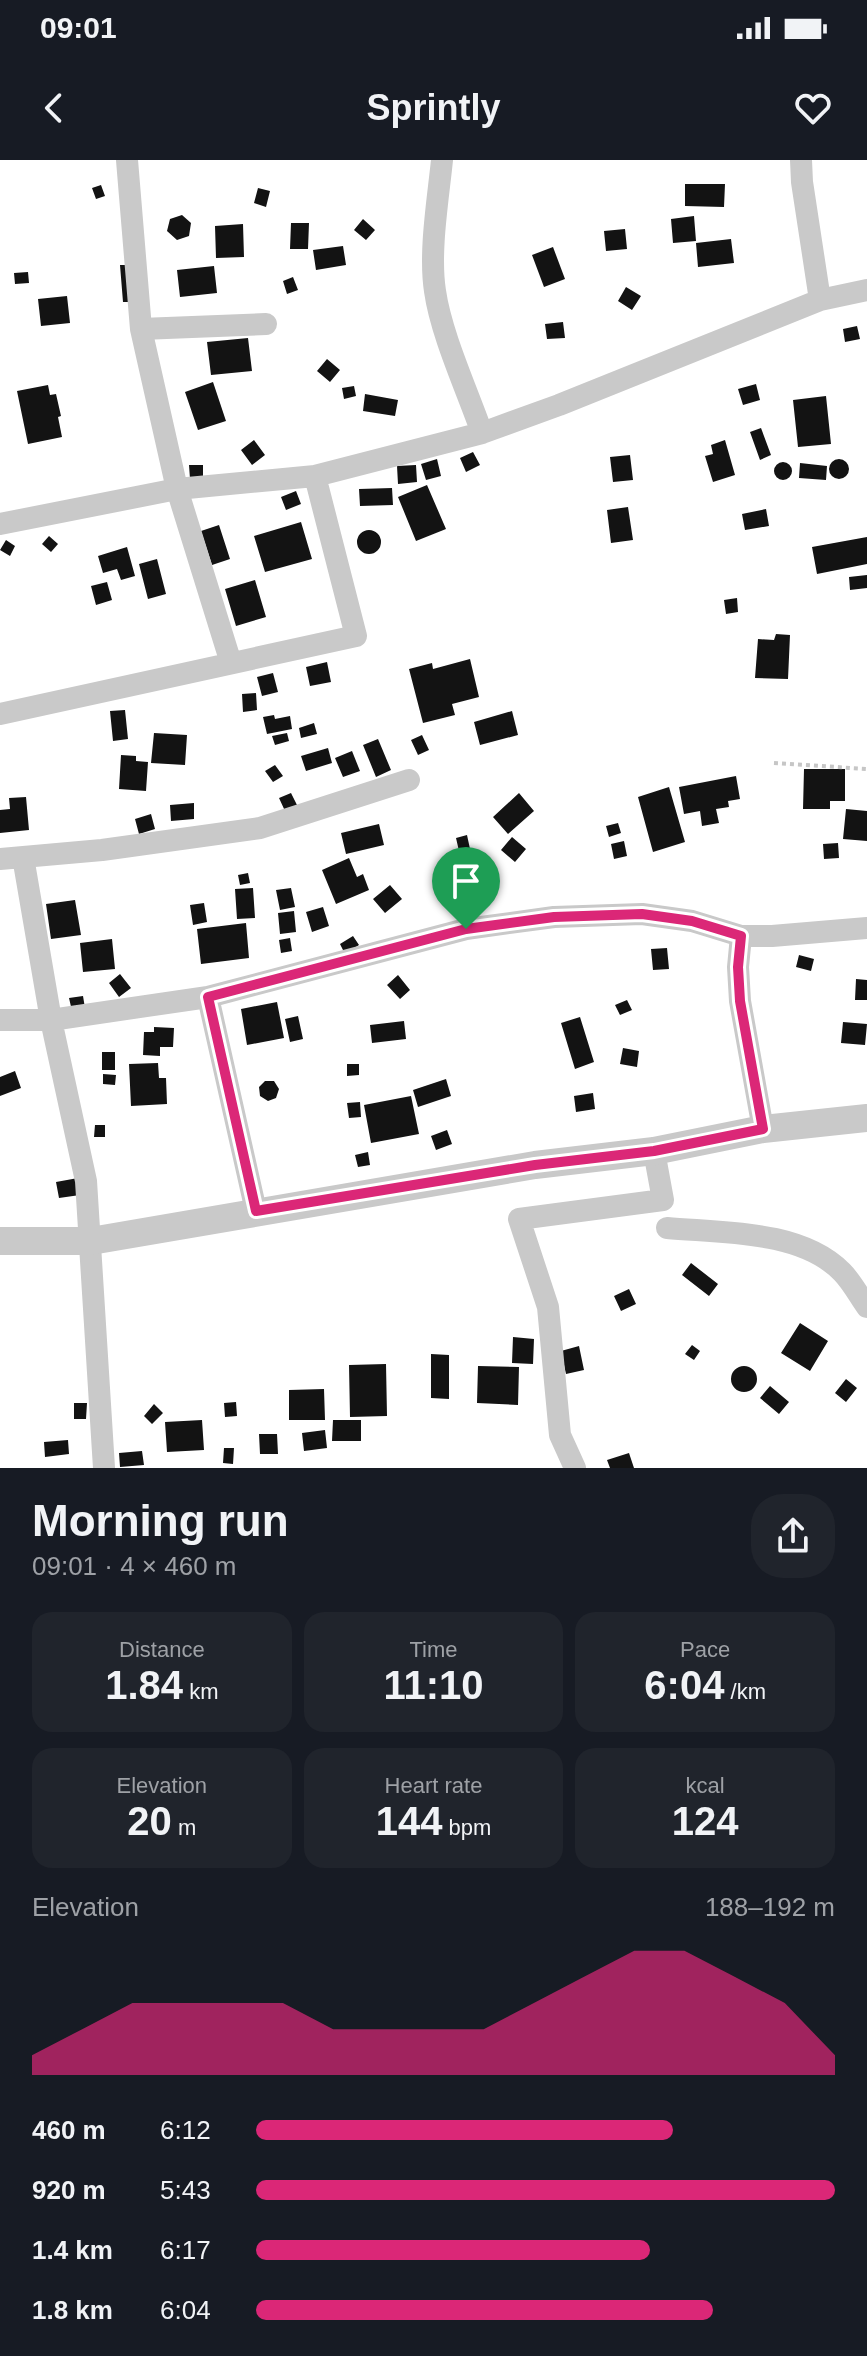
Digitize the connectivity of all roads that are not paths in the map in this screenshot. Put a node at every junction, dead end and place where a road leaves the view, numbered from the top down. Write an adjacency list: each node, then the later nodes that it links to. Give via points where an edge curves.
1 (127, 160): 7 (street)
2 (442, 160): 8 (street, via 435,290)
3 (801, 160): 5 (street)
4 (867, 290): 5 (street)
5 (820, 300): 8 (street)
6 (266, 324): 7 (street)
7 (141, 329): 10 (street)
8 (482, 433): 9 (street)
9 (315, 476): 10 (street); 12 (street, via 356,636)
10 (177, 489): 11 (street); 12 (street)
11 (0, 524)
12 (231, 663): 13 (street)
13 (0, 714)
14 (409, 780): 15 (street, via 260,828)
15 (11, 858): 20 (street)
16 (867, 928): 17 (street)
17 (741, 936): 18 (street, via 692,921 642,914 554,917 466,929); 22 (street, via 740,1001)
18 (208, 997): 20 (street); 24 (street)
19 (0, 1020): 20 (street)
20 (51, 1020): 27 (street, via 86,1181)
21 (867, 1118): 22 (street)
22 (763, 1129): 23 (street)
23 (654, 1151): 24 (street); 30 (street, via 663,1200 519,1219 548,1307 560,1435)
24 (256, 1211): 27 (street)
25 (667, 1228): 28 (street, via 786,1240 817,1252 843,1272)
26 (0, 1241): 27 (street)
27 (91, 1241): 29 (street)
28 (867, 1307)
29 (104, 1468)
30 (575, 1468)

